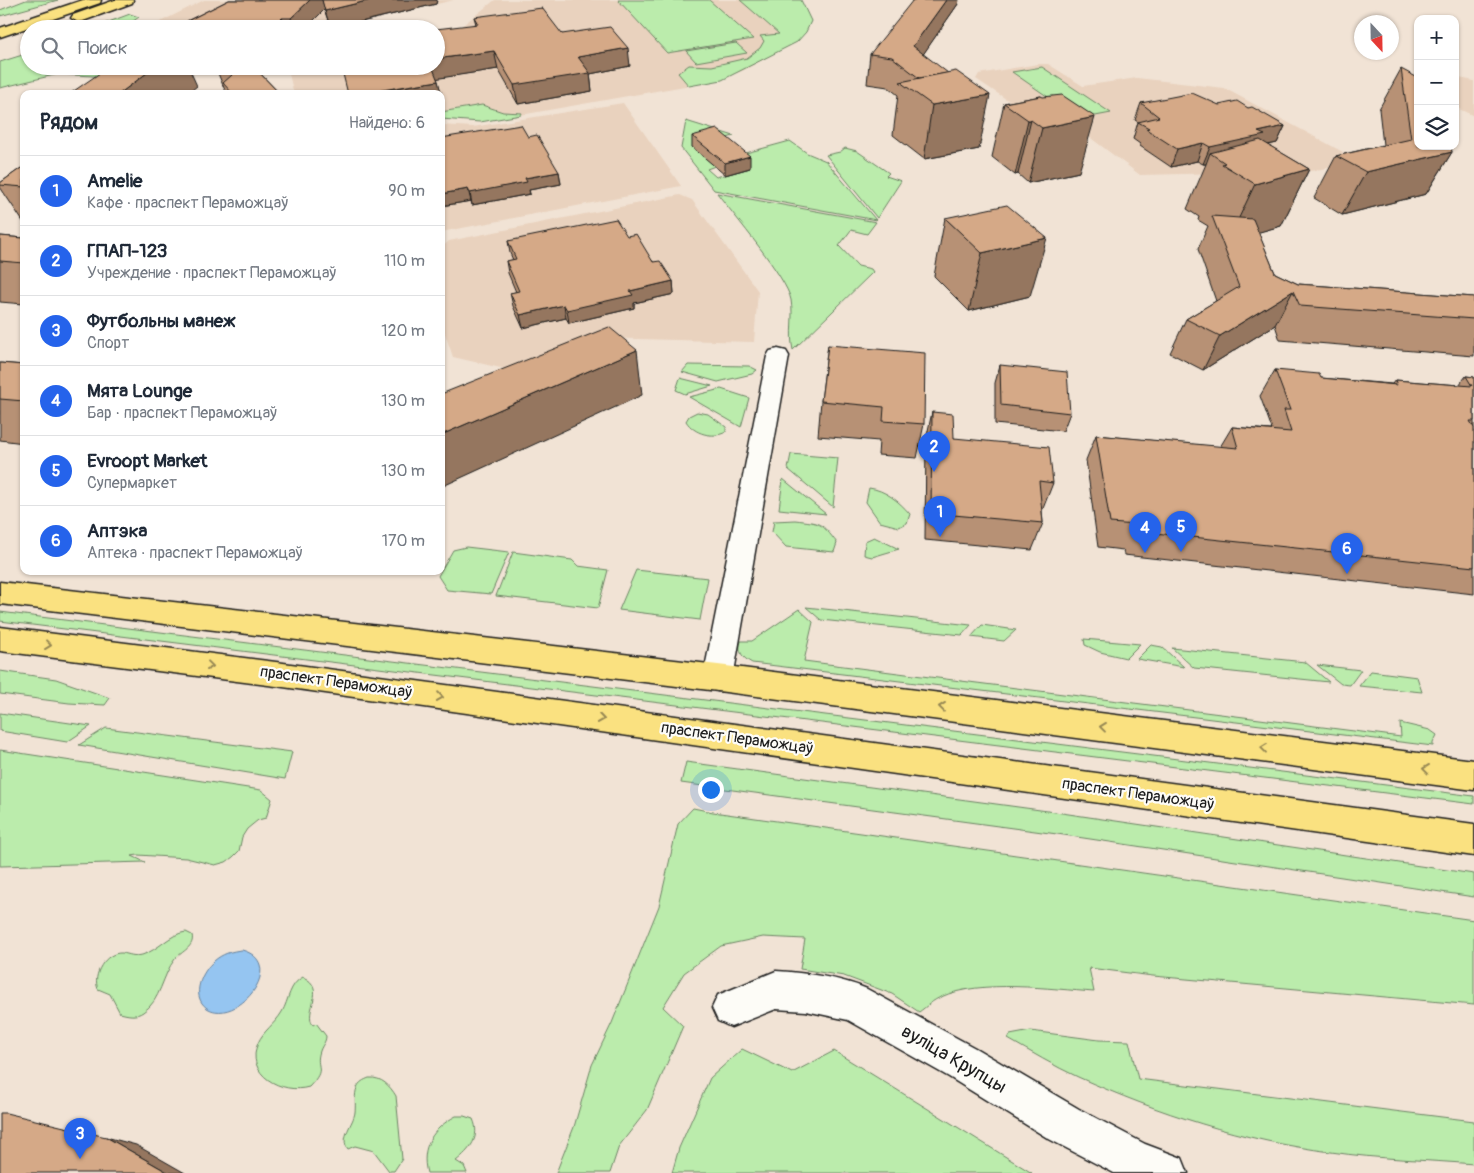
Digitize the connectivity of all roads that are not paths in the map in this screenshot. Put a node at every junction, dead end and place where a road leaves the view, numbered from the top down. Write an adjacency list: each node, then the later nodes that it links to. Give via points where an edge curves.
1 (70, 0): 4 (main road)
2 (95, 0): 5 (main road)
3 (127, 0): 6 (main road)
4 (41, 20)
5 (50, 20)
6 (73, 20)
7 (20, 31): 8 (main road)
8 (0, 33)
9 (20, 34): 10 (main road)
10 (0, 45)
11 (778, 356): 14 (street)
12 (0, 592): 14 (main road)
13 (0, 639): 16 (main road, праспект Пераможцаў, one-way to 16, via 276,674)
14 (718, 678): 15 (main road, one-way to 14)
15 (1474, 775)
16 (1474, 840)
17 (731, 1008): 18 (street, вуліца Крупцы, via 776,990 806,992 854,1002 1064,1124 1136,1162)
18 (1167, 1173)

